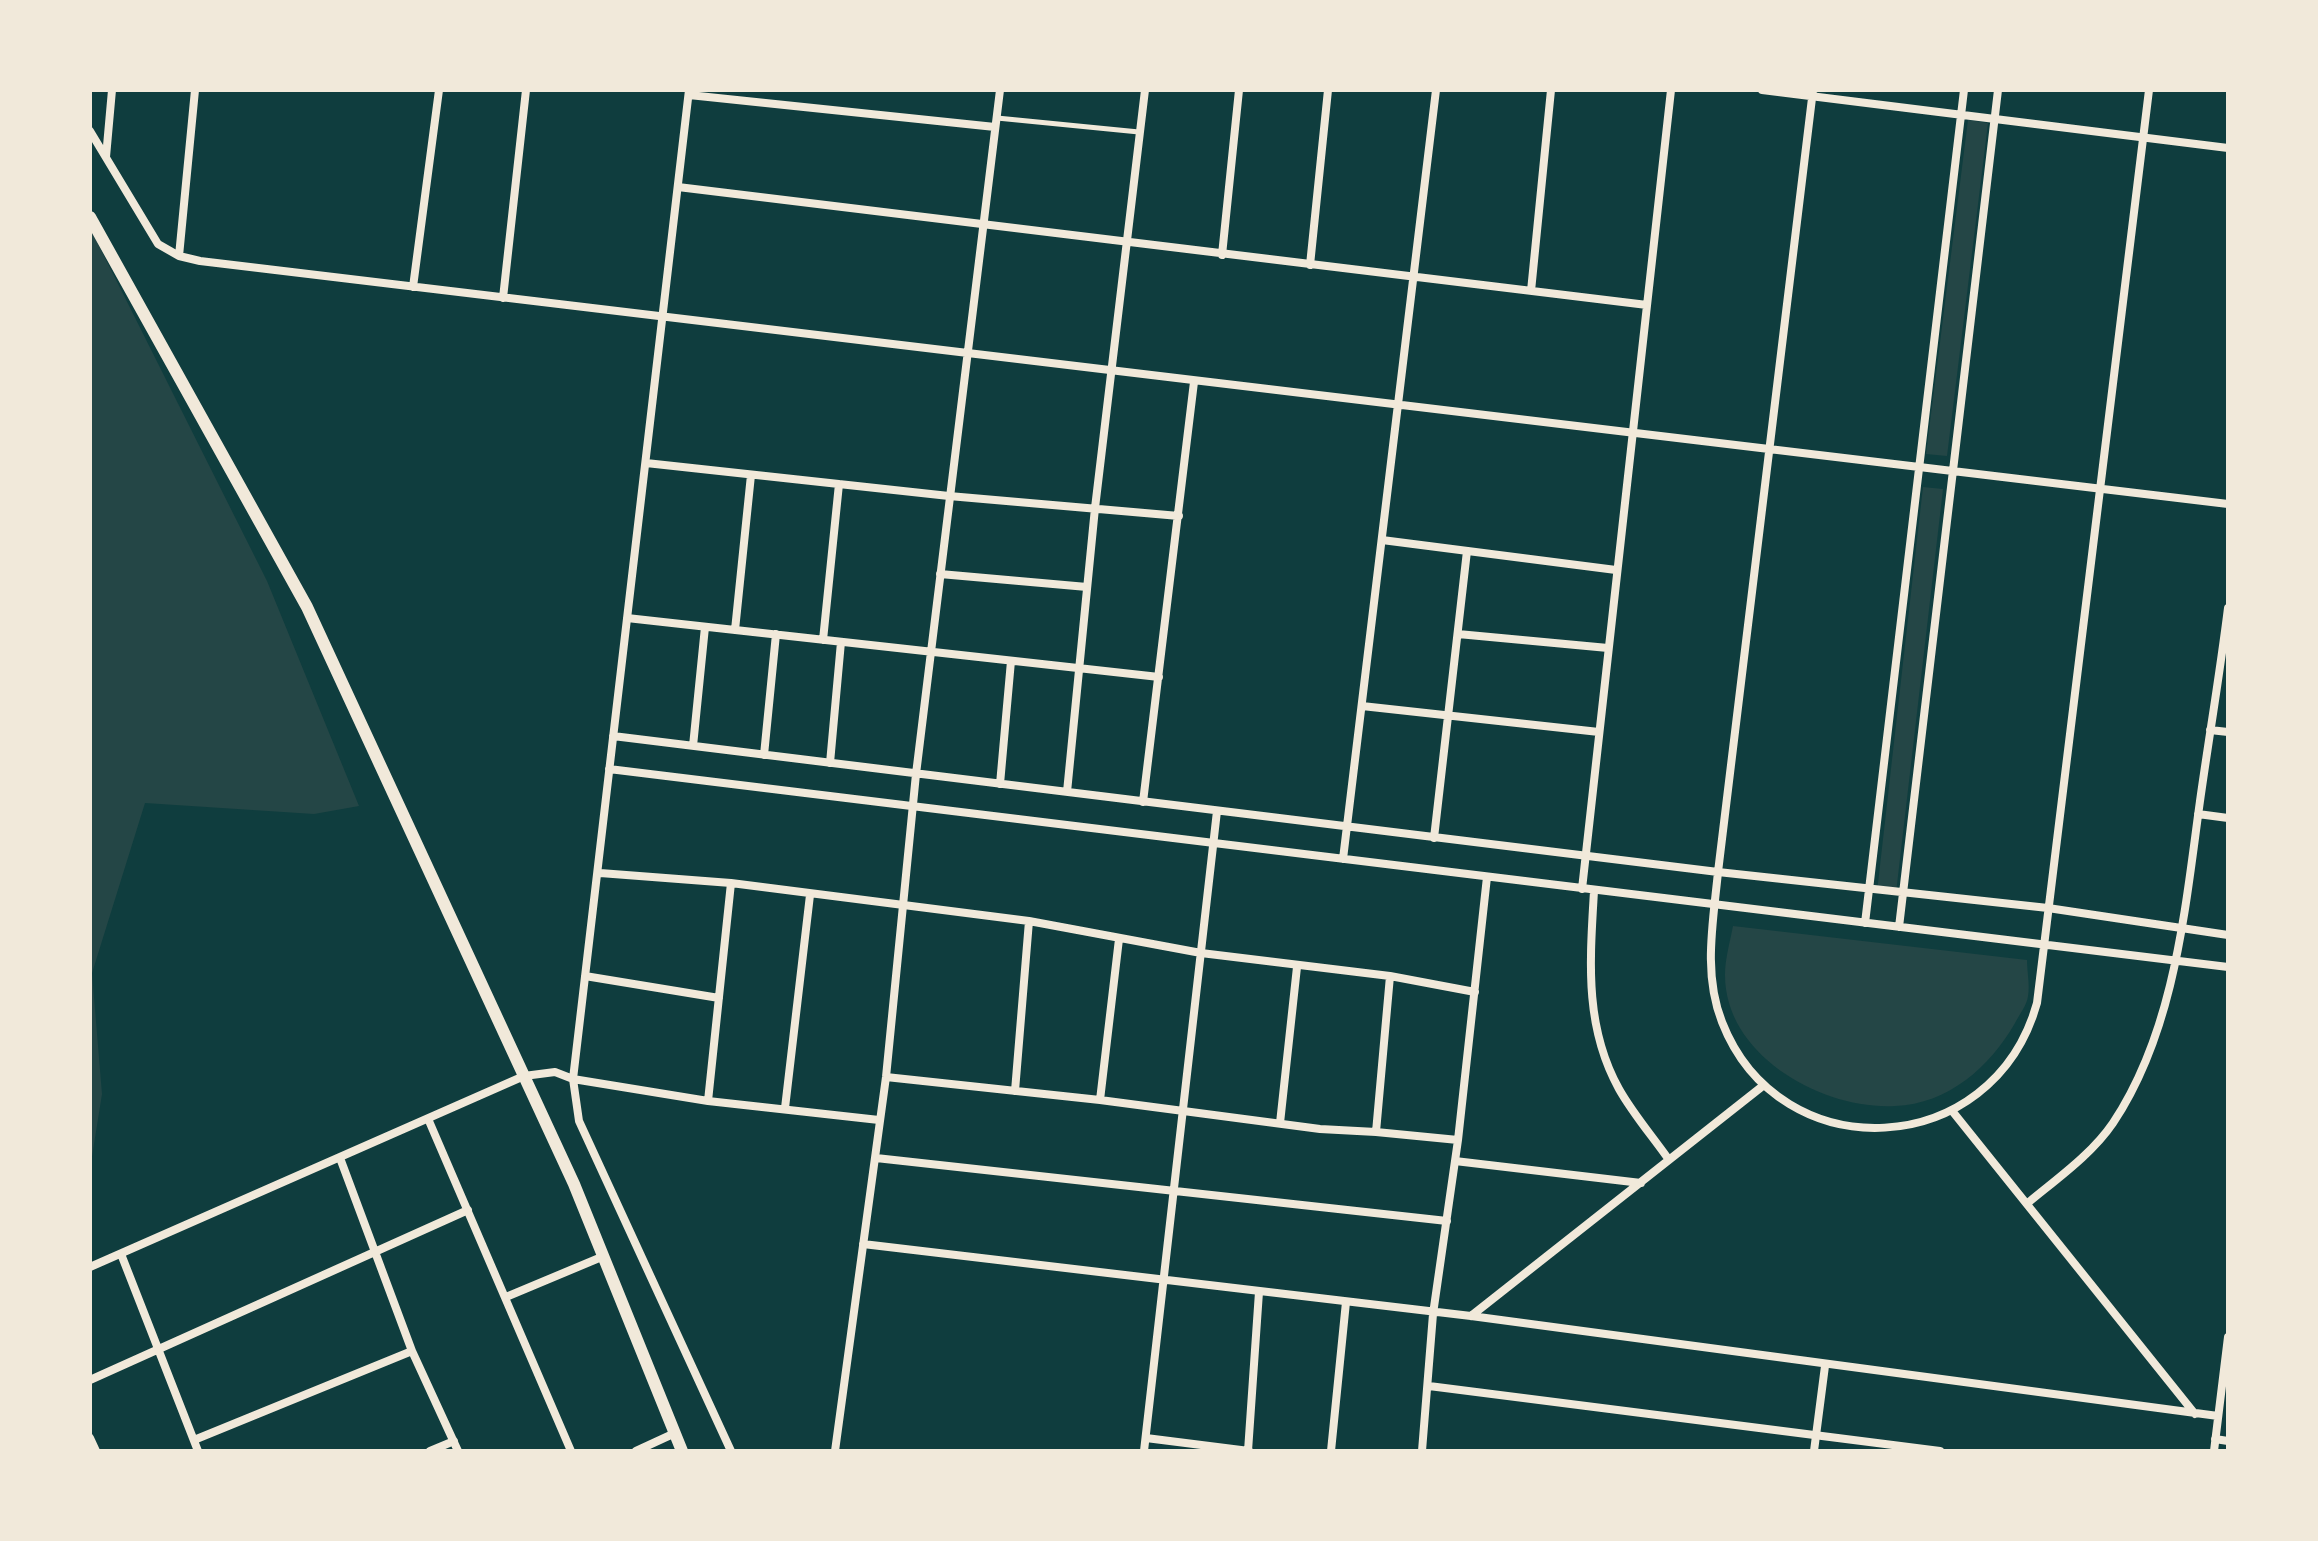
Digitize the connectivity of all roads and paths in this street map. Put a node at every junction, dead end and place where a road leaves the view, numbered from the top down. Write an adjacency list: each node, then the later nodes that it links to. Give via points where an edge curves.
1 (112, 90): 25 (street)
2 (195, 90): 31 (street)
3 (439, 90): 34 (street)
4 (526, 90): 36 (street)
5 (1000, 90): 20 (street)
6 (1145, 90): 22 (street)
7 (1239, 90): 30 (street)
8 (1328, 90): 32 (street)
9 (1436, 90): 33 (street)
10 (1551, 90): 35 (street)
11 (1671, 90): 37 (street)
12 (1762, 90): 17 (street)
13 (1964, 90): 18 (street)
14 (1998, 90): 19 (street)
15 (2149, 90): 23 (street)
16 (689, 92): 20 (street); 26 (street)
17 (1812, 93): 18 (street); 44 (street)
18 (1961, 113): 19 (street); 46 (street)
19 (1995, 117): 23 (street); 47 (street)
20 (996, 123): 22 (lane); 28 (street)
21 (90, 131): 25 (street)
22 (1140, 132): 29 (street)
23 (2143, 138): 24 (street); 50 (street)
24 (2228, 148)
25 (105, 158): 31 (street, via 149,233)
26 (678, 187): 28 (street); 38 (street)
27 (90, 217): 124 (street, via 307,607)
28 (982, 225): 29 (street); 39 (street)
29 (1126, 243): 30 (street); 40 (street)
30 (1222, 255): 32 (street)
31 (179, 256): 34 (street)
32 (1310, 265): 33 (street)
33 (1415, 278): 35 (street); 42 (street)
34 (413, 287): 36 (street)
35 (1531, 291): 37 (street)
36 (503, 298): 38 (street)
37 (1647, 305): 43 (street)
38 (663, 317): 39 (street); 45 (street)
39 (969, 354): 40 (street); 51 (street)
40 (1110, 372): 41 (street); 53 (street)
41 (1194, 382): 42 (street); 54 (street)
42 (1399, 407): 43 (street); 55 (street)
43 (1633, 435): 44 (street); 57 (street)
44 (1770, 451): 46 (street); 97 (street)
45 (646, 463): 48 (street); 61 (street)
46 (1918, 468): 47 (street); 101 (street)
47 (1952, 473): 50 (street); 104 (street)
48 (751, 475): 49 (street); 63 (street)
49 (839, 484): 51 (street); 67 (street)
50 (2102, 490): 52 (street); 108 (street)
51 (949, 496): 53 (street); 58 (street)
52 (2228, 504)
53 (1095, 508): 54 (street); 59 (street)
54 (1179, 516): 73 (street)
55 (1382, 540): 56 (street); 74 (street)
56 (1467, 551): 57 (street); 65 (street)
57 (1616, 570): 69 (street)
58 (940, 574): 59 (street); 70 (street)
59 (1087, 587): 72 (street)
60 (2228, 608): 66 (street)
61 (627, 618): 62 (street); 79 (street)
62 (705, 627): 63 (street); 80 (street)
63 (735, 630): 64 (street)
64 (776, 634): 67 (street); 81 (street)
65 (1458, 634): 69 (street); 75 (street)
66 (2226, 639): 76 (street)
67 (823, 640): 68 (street)
68 (841, 642): 70 (street); 82 (street)
69 (1608, 648): 77 (street)
70 (931, 652): 71 (street); 84 (street)
71 (1011, 661): 72 (street); 85 (street)
72 (1080, 668): 73 (street); 86 (street)
73 (1159, 677): 87 (street)
74 (1362, 706): 75 (street); 92 (street)
75 (1449, 716): 77 (street); 93 (street)
76 (2210, 730): 78 (street); 90 (street)
77 (1599, 732): 95 (street)
78 (2228, 732)
79 (613, 736): 80 (street); 83 (street)
80 (693, 746): 81 (street)
81 (764, 755): 82 (street)
82 (830, 763): 84 (street)
83 (609, 769): 88 (street); 98 (street)
84 (916, 774): 85 (street); 88 (street)
85 (1000, 784): 86 (street)
86 (1067, 792): 87 (street)
87 (1143, 802): 89 (street)
88 (913, 805): 94 (street); 107 (street)
89 (1217, 811): 92 (street); 94 (street)
90 (2198, 814): 91 (street); 112 (street)
91 (2228, 818)
92 (1348, 827): 93 (street); 96 (street)
93 (1434, 838): 95 (street)
94 (1214, 843): 96 (street); 116 (street)
95 (1585, 856): 97 (street); 102 (street)
96 (1343, 859): 99 (street)
97 (1718, 872): 101 (street); 106 (street)
98 (600, 873): 100 (street); 120 (street)
99 (1487, 877): 102 (street); 122 (street)
100 (731, 883): 105 (street); 123 (street)
101 (1869, 887): 104 (street); 110 (street)
102 (1582, 889): 103 (street)
103 (1594, 891): 106 (street); 141 (street, via 1589,987 1599,1041 1619,1089)
104 (1903, 891): 108 (street); 111 (street)
105 (810, 895): 107 (street); 131 (street)
106 (1715, 906): 110 (street); 127 (street, via 1715,996 1732,1043)
107 (902, 908): 109 (street); 125 (street)
108 (2048, 908): 112 (street); 115 (street)
109 (1029, 921): 114 (street); 128 (street)
110 (1865, 923): 111 (street)
111 (1899, 927): 115 (street)
112 (2182, 929): 113 (street); 117 (street)
113 (2228, 935)
114 (1119, 939): 116 (street); 129 (street)
115 (2043, 943): 117 (street); 133 (street, via 2037,1003 2021,1046 1991,1083)
116 (1201, 953): 118 (street); 132 (street)
117 (2174, 960): 119 (street); 145 (street, via 2153,1040 2124,1105 2095,1143)
118 (1297, 967): 121 (street); 136 (street)
119 (2228, 967)
120 (585, 976): 123 (street); 126 (street)
121 (1390, 976): 122 (street); 137 (street)
122 (1475, 992): 138 (street)
123 (719, 998): 130 (street)
124 (524, 1076): 126 (street, via 555,1072); 135 (street); 151 (street)
125 (886, 1077): 128 (street); 134 (street)
126 (573, 1079): 130 (street); 183 (street, via 579,1121)
127 (1764, 1085): 133 (street, via 1806,1112 1851,1125 1902,1126); 141 (street)
128 (1015, 1091): 129 (street)
129 (1100, 1100): 132 (street)
130 (708, 1101): 131 (street)
131 (785, 1108): 134 (street)
132 (1182, 1110): 136 (street); 144 (street)
133 (1953, 1112): 145 (street)
134 (879, 1120): 140 (street)
135 (429, 1121): 139 (street); 146 (street)
136 (1280, 1123): 137 (street)
137 (1376, 1132): 138 (street)
138 (1458, 1140): 142 (street)
139 (340, 1158): 149 (street); 150 (street)
140 (876, 1158): 144 (street); 148 (street)
141 (1669, 1160): 143 (street)
142 (1455, 1161): 143 (street); 147 (street)
143 (1641, 1183): 158 (street)
144 (1173, 1189): 147 (street); 153 (street)
145 (2029, 1202): 166 (street)
146 (468, 1210): 149 (street); 155 (street)
147 (1447, 1221): 157 (street)
148 (863, 1244): 153 (street); 184 (street)
149 (374, 1252): 160 (street); 161 (street)
150 (121, 1254): 152 (street); 160 (street)
151 (604, 1256): 155 (street); 168 (street)
152 (90, 1267)
153 (1165, 1282): 154 (street); 171 (street)
154 (1259, 1292): 156 (street); 186 (street)
155 (506, 1297): 180 (street)
156 (1346, 1302): 157 (street); 187 (street)
157 (1433, 1314): 158 (street); 165 (street)
158 (1471, 1316): 163 (street)
159 (2228, 1337): 162 (street)
160 (156, 1349): 164 (street); 173 (street)
161 (412, 1351): 173 (street); 174 (street)
162 (2227, 1358): 167 (street)
163 (1825, 1366): 166 (street); 169 (street)
164 (90, 1380)
165 (1429, 1386): 169 (street); 188 (street)
166 (2195, 1414): 167 (street)
167 (2218, 1416): 172 (street)
168 (675, 1433): 181 (street); 182 (street)
169 (1816, 1437): 189 (street); 190 (street)
170 (90, 1438): 176 (street)
171 (1146, 1438): 185 (street); 186 (street)
172 (2215, 1439): 175 (street); 191 (street)
173 (194, 1440): 177 (street)
174 (454, 1441): 178 (street); 179 (street)
175 (2228, 1441)
176 (96, 1451)
177 (198, 1451)
178 (430, 1451)
179 (458, 1451)
180 (571, 1451)
181 (636, 1451)
182 (682, 1451)
183 (731, 1451)
184 (835, 1451)
185 (1144, 1451)
186 (1248, 1451)
187 (1331, 1451)
188 (1422, 1451)
189 (1814, 1451)
190 (1940, 1451)
191 (2214, 1451)

